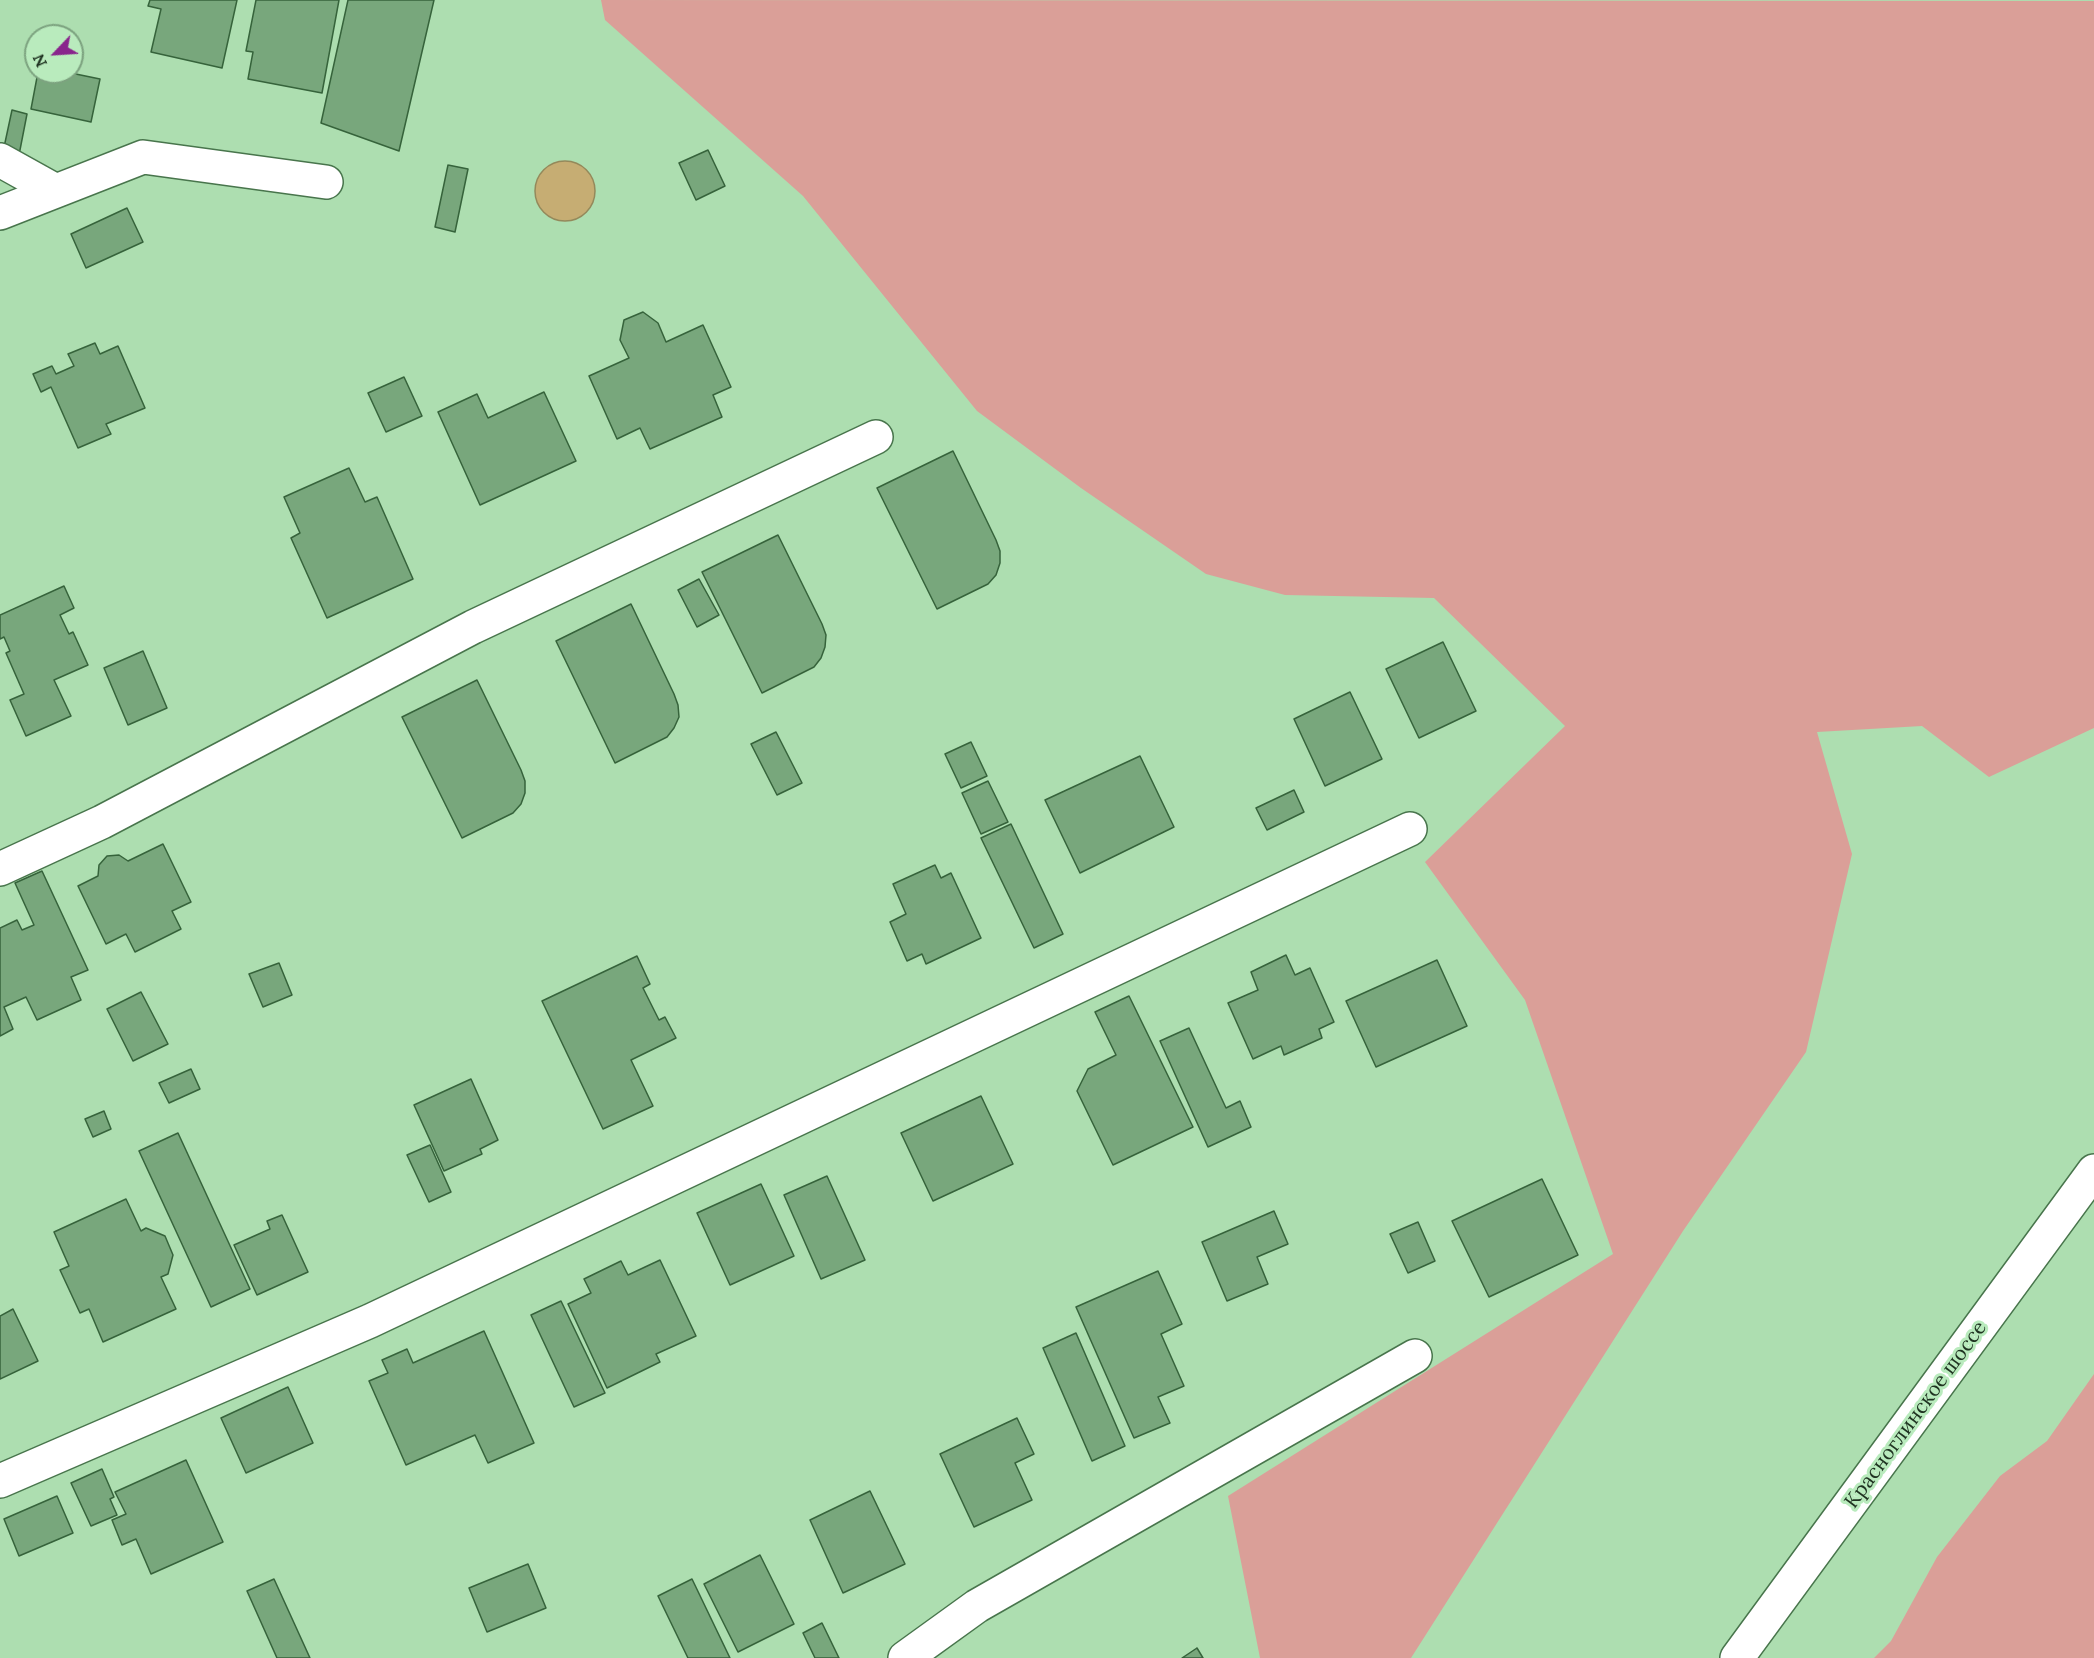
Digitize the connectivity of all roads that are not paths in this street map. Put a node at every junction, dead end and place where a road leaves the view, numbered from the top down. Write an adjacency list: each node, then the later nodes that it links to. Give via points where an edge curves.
1 (0, 160): 3 (street)
2 (326, 182): 3 (street, via 143,157)
3 (54, 190): 4 (street)
4 (0, 213)
5 (876, 437): 7 (street, via 473,627 102,822)
6 (1410, 829): 10 (street, via 370,1321)
7 (0, 868)
8 (2094, 1171): 12 (street, Красноглинское шоссе)
9 (1415, 1356): 11 (street, via 977,1606)
10 (0, 1481)
11 (904, 1658)
12 (1737, 1658)

